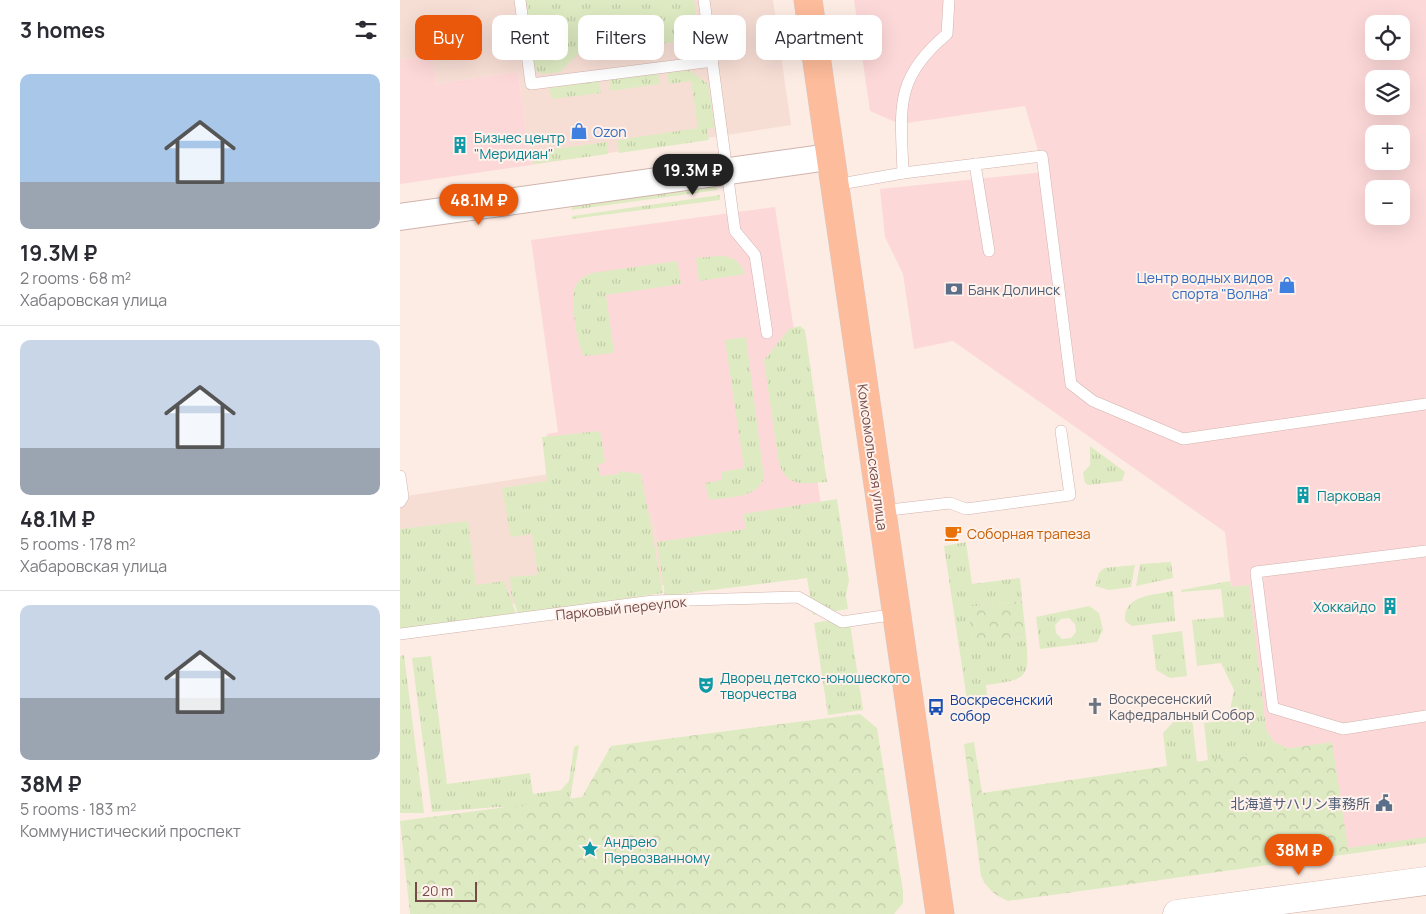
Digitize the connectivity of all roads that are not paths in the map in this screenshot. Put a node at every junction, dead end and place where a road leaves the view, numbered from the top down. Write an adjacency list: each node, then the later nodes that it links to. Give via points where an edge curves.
1 (520, 0): 5 (lane, via 531,84)
2 (704, 0): 5 (lane)
3 (808, 0): 6 (main road, Комсомольская улица)
4 (949, 0): 9 (lane, via 947,34 925,52 910,77 900,110)
5 (713, 61): 8 (lane)
6 (829, 157): 8 (street); 10 (main road, Комсомольская улица)
7 (975, 164): 9 (lane); 12 (lane); 14 (lane, via 1042,156 1071,384 1093,400 1183,439)
8 (728, 171): 11 (street); 13 (lane, via 735,231 756,255)
9 (903, 173): 10 (lane)
10 (833, 185): 18 (main road, Комсомольская улица)
11 (400, 217)
12 (989, 251)
13 (767, 333)
14 (1426, 404)
15 (1061, 431): 18 (lane, via 1070,495 966,509 950,503)
16 (400, 476): 17 (lane, via 403,497)
17 (400, 502)
18 (882, 511): 20 (main road, Комсомольская улица)
19 (1426, 551): 22 (lane, via 1256,572 1273,708 1343,729)
20 (897, 614): 21 (lane, Парковый переулок, via 842,622 798,597 653,602); 24 (main road, Комсомольская улица)
21 (400, 634)
22 (1426, 716)
23 (1426, 881): 25 (main road)
24 (940, 914)
25 (1177, 914)

